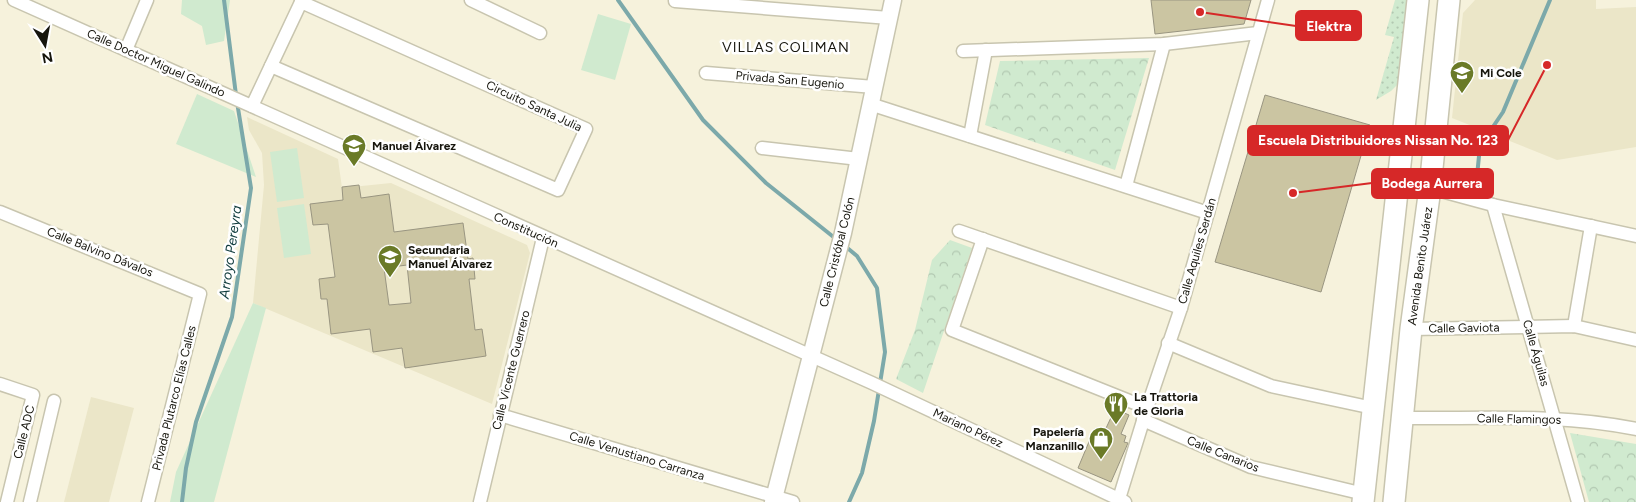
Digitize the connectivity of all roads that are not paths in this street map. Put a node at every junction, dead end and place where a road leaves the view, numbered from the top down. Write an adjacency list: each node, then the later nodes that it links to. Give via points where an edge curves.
1 (14, 0): 14 (street, Calle Doctor Miguel Galindo)
2 (148, 0): 14 (street)
3 (471, 0): 11 (street)
4 (893, 0): 10 (street, Calle Cristóbal Colón)
5 (1268, 0): 12 (street, Calle Aquiles Serdán)
6 (1418, 0): 45 (main road)
7 (1449, 0): 26 (main road, Avenida Benito Juárez)
8 (301, 1): 17 (street); 17 (street, Circuito Santa Julia, via 586,129 558,190)
9 (675, 1): 10 (street)
10 (889, 18): 19 (street, Calle Cristóbal Colón)
11 (540, 33)
12 (1258, 33): 13 (street); 29 (street, Calle Aquiles Serdán)
13 (1164, 44): 15 (street); 25 (street)
14 (126, 50): 20 (street, Calle Doctor Miguel Galindo)
15 (986, 50): 16 (street); 22 (street)
16 (963, 51)
17 (271, 66): 20 (street)
18 (706, 73): 19 (street, Privada San Eugenio)
19 (874, 87): 21 (street, Calle Cristóbal Colón)
20 (248, 104): 33 (street, Constitución)
21 (870, 104): 22 (street); 24 (street, Calle Cristóbal Colón)
22 (970, 136): 25 (street)
23 (762, 148): 24 (street)
24 (858, 159): 42 (street, Calle Cristóbal Colón, via 843,233)
25 (1126, 186): 29 (street)
26 (1430, 188): 27 (street); 39 (main road, Avenida Benito Juárez)
27 (1493, 205): 30 (street); 38 (street, Calle Águilas)
28 (0, 212): 35 (street, Calle Balvino Dávalos)
29 (1208, 213): 36 (street, Calle Aquiles Serdán)
30 (1591, 226): 32 (street); 37 (street)
31 (959, 231): 34 (street)
32 (1636, 236)
33 (543, 238): 42 (street, Constitución); 47 (street, Calle Vicente Guerrero)
34 (983, 240): 36 (street); 46 (street, Calle Canarios, via 952,330)
35 (200, 294): 56 (street, Privada Plutarco Elías Calles)
36 (1181, 308): 41 (street, Calle Aquiles Serdán)
37 (1574, 326): 38 (street, Calle Gaviota); 40 (street, Calle Gaviota)
38 (1528, 327): 39 (street, Calle Gaviota); 49 (street, Calle Águilas)
39 (1411, 329): 48 (main road, Avenida Benito Juárez)
40 (1636, 340)
41 (1168, 343): 45 (street, via 1271,386); 46 (street, Calle Aquiles Serdán)
42 (810, 357): 52 (street, Calle Cristóbal Colón); 53 (street, Mariano Pérez)
43 (0, 384): 54 (street, Calle ADC, via 33,395)
44 (54, 402): 55 (street)
45 (1374, 408): 51 (main road)
46 (1145, 414): 51 (street, Calle Canarios, via 1251,468); 53 (street, Calle Aquiles Serdán)
47 (500, 415): 52 (street, Calle Venustiano Carranza); 57 (street, Calle Vicente Guerrero)
48 (1402, 418): 49 (street, Calle Flamingos); 59 (main road, Avenida Benito Juárez)
49 (1555, 419): 50 (street, Calle Flamingos, via 1603,422); 60 (street, Calle Águilas)
50 (1636, 429)
51 (1364, 498)
52 (773, 500): 58 (street, Calle Venustiano Carranza)
53 (1121, 501)
54 (7, 502)
55 (30, 502)
56 (148, 502)
57 (480, 502)
58 (793, 502)
59 (1394, 502)
60 (1578, 502)

